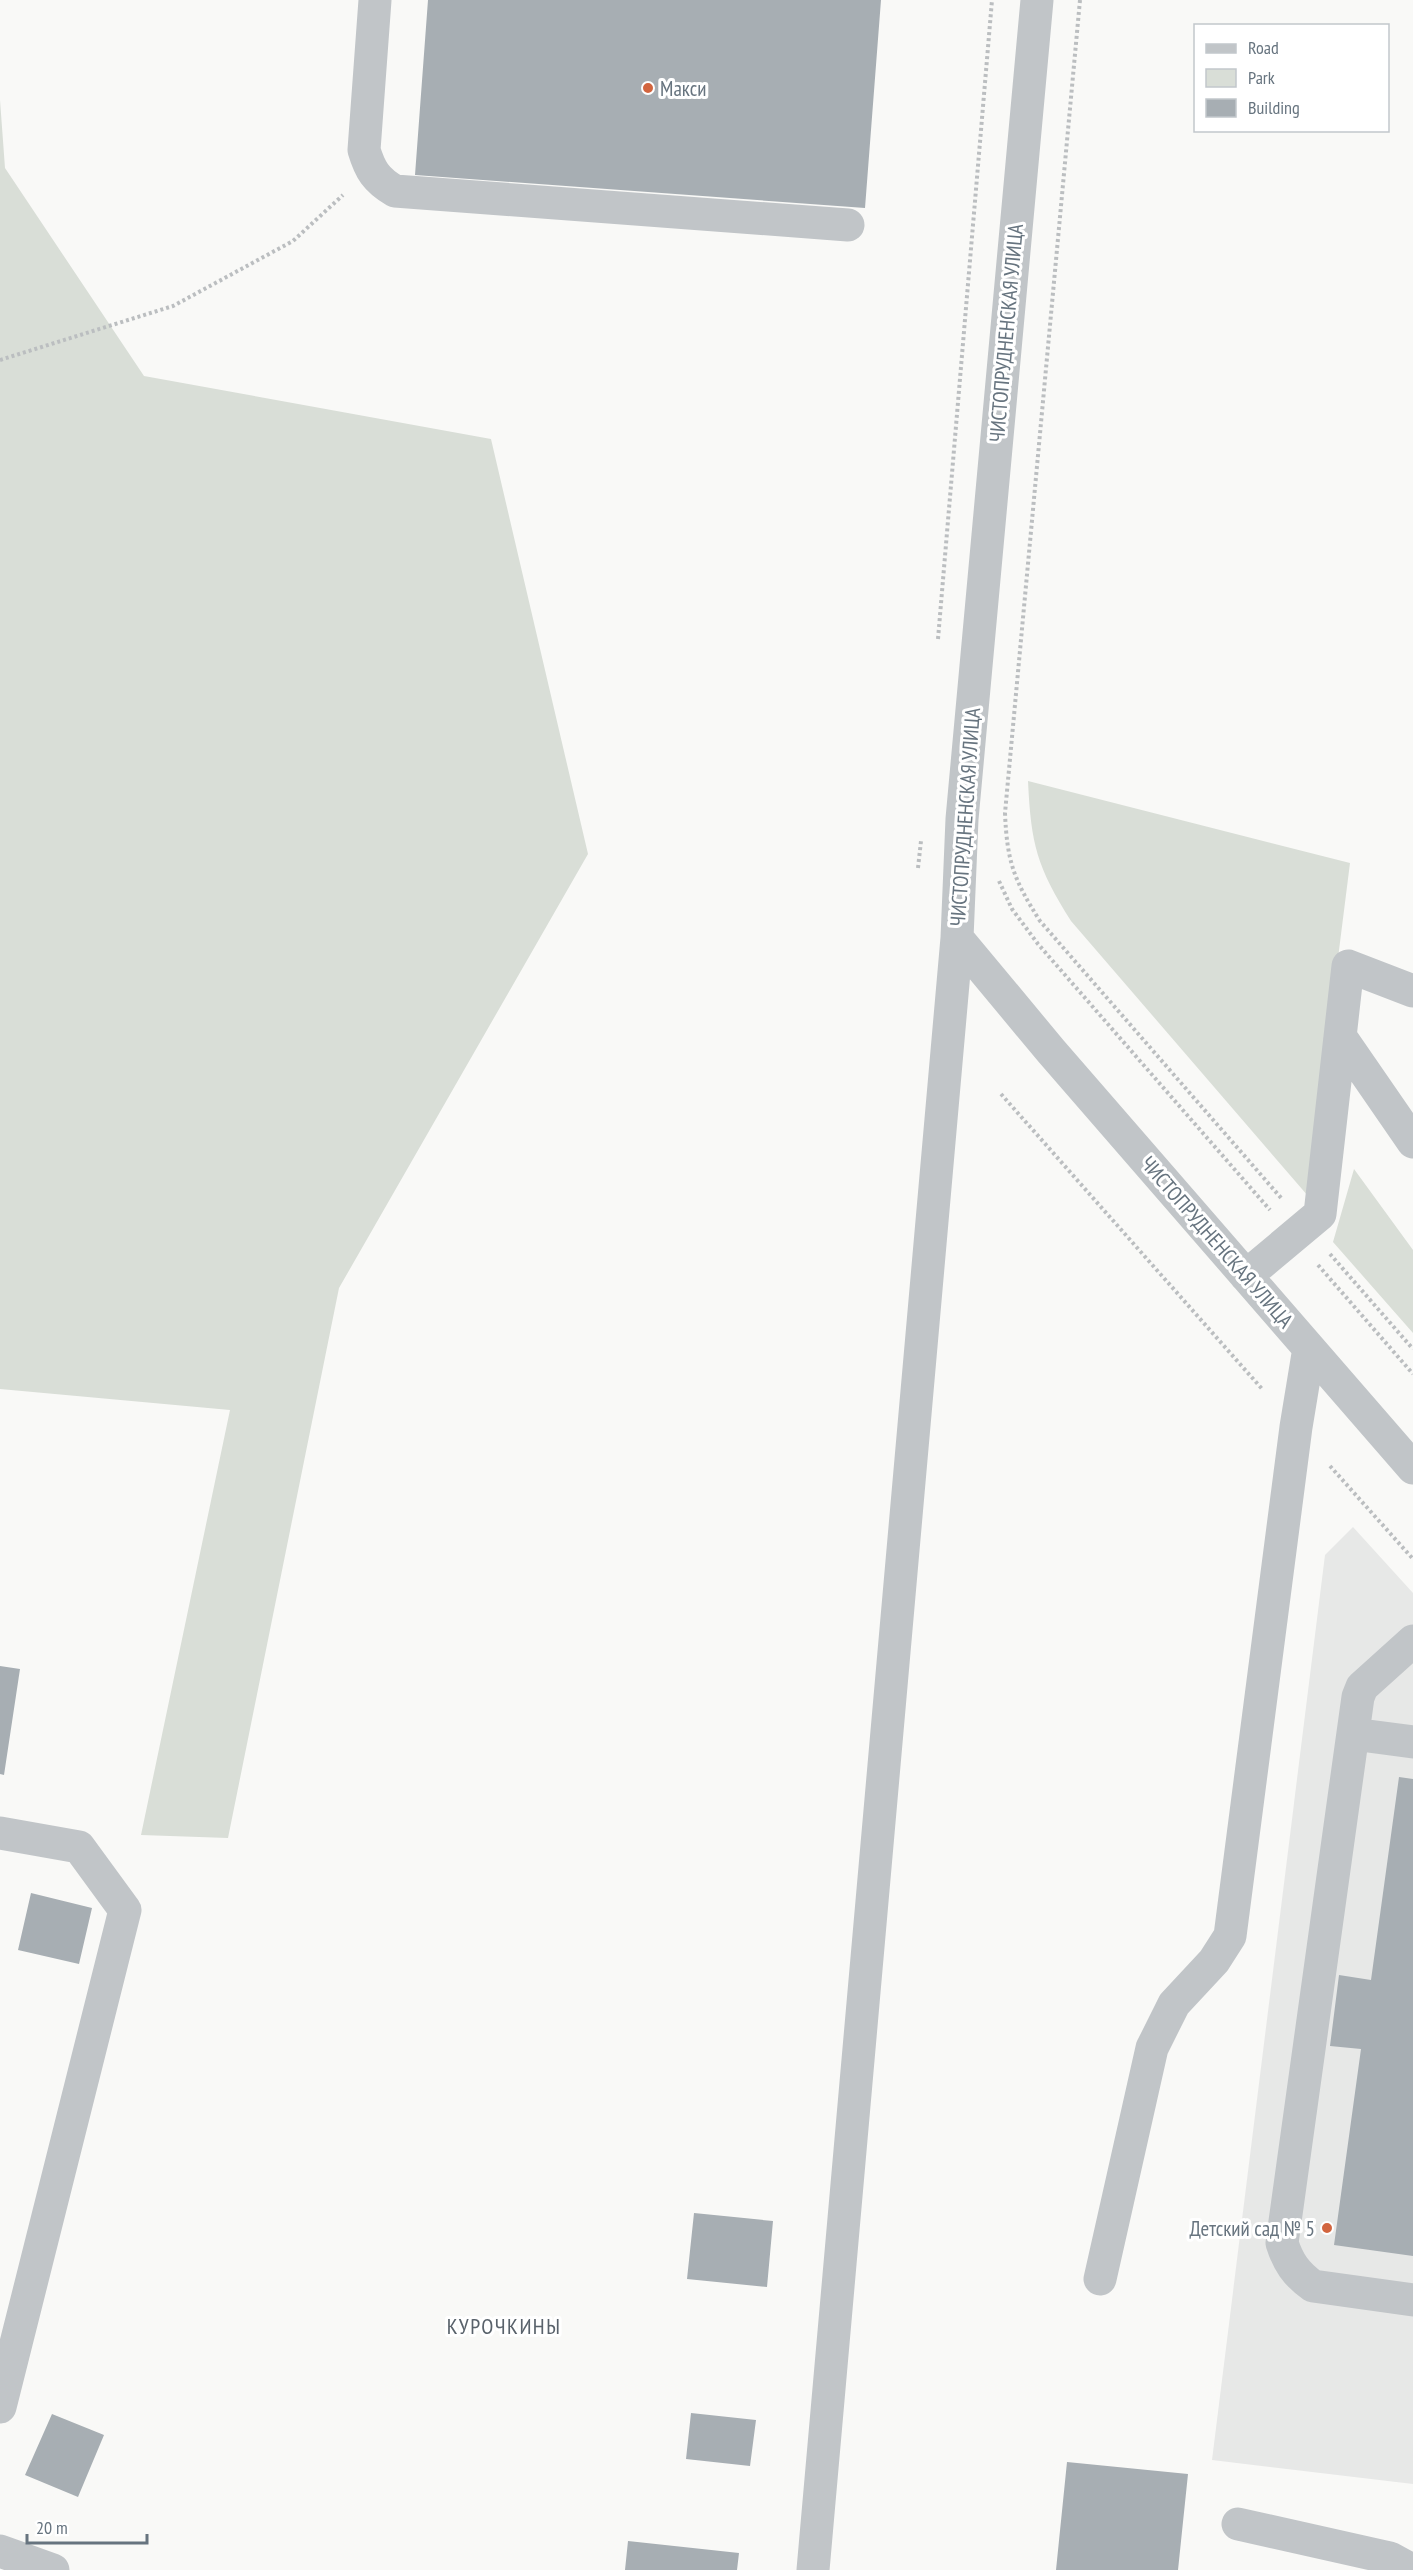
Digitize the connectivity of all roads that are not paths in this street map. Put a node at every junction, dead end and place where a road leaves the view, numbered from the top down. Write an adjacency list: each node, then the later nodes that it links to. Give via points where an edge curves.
1 (375, 0): 3 (street, via 364,150 370,170 380,183 394,191)
2 (1037, 0): 4 (street, ЧИСТОПРУДНЕНСКАЯ УЛИЦА, via 962,819)
3 (848, 225)
4 (957, 938): 8 (street, ЧИСТОПРУДНЕНСКАЯ УЛИЦА); 21 (street)
5 (1413, 991): 6 (street, via 1348,966)
6 (1342, 1039): 7 (street); 8 (street, via 1320,1214)
7 (1413, 1142)
8 (1246, 1276): 9 (street, ЧИСТОПРУДНЕНСКАЯ УЛИЦА)
9 (1309, 1348): 10 (street, ЧИСТОПРУДНЕНСКАЯ УЛИЦА); 15 (street, via 1230,1936 1214,1961 1174,2004 1152,2048)
10 (1413, 1468)
11 (1413, 1641): 12 (street, via 1362,1687)
12 (1353, 1734): 13 (street); 16 (street, via 1282,2243 1288,2262 1313,2286)
13 (1413, 1742)
14 (0, 1833): 17 (street, via 79,1848 125,1910)
15 (1100, 2279)
16 (1413, 2300)
17 (0, 2407)
18 (1238, 2524): 22 (street, via 1390,2558)
19 (0, 2551): 20 (street)
20 (53, 2570)
21 (813, 2570)
22 (1412, 2570)

